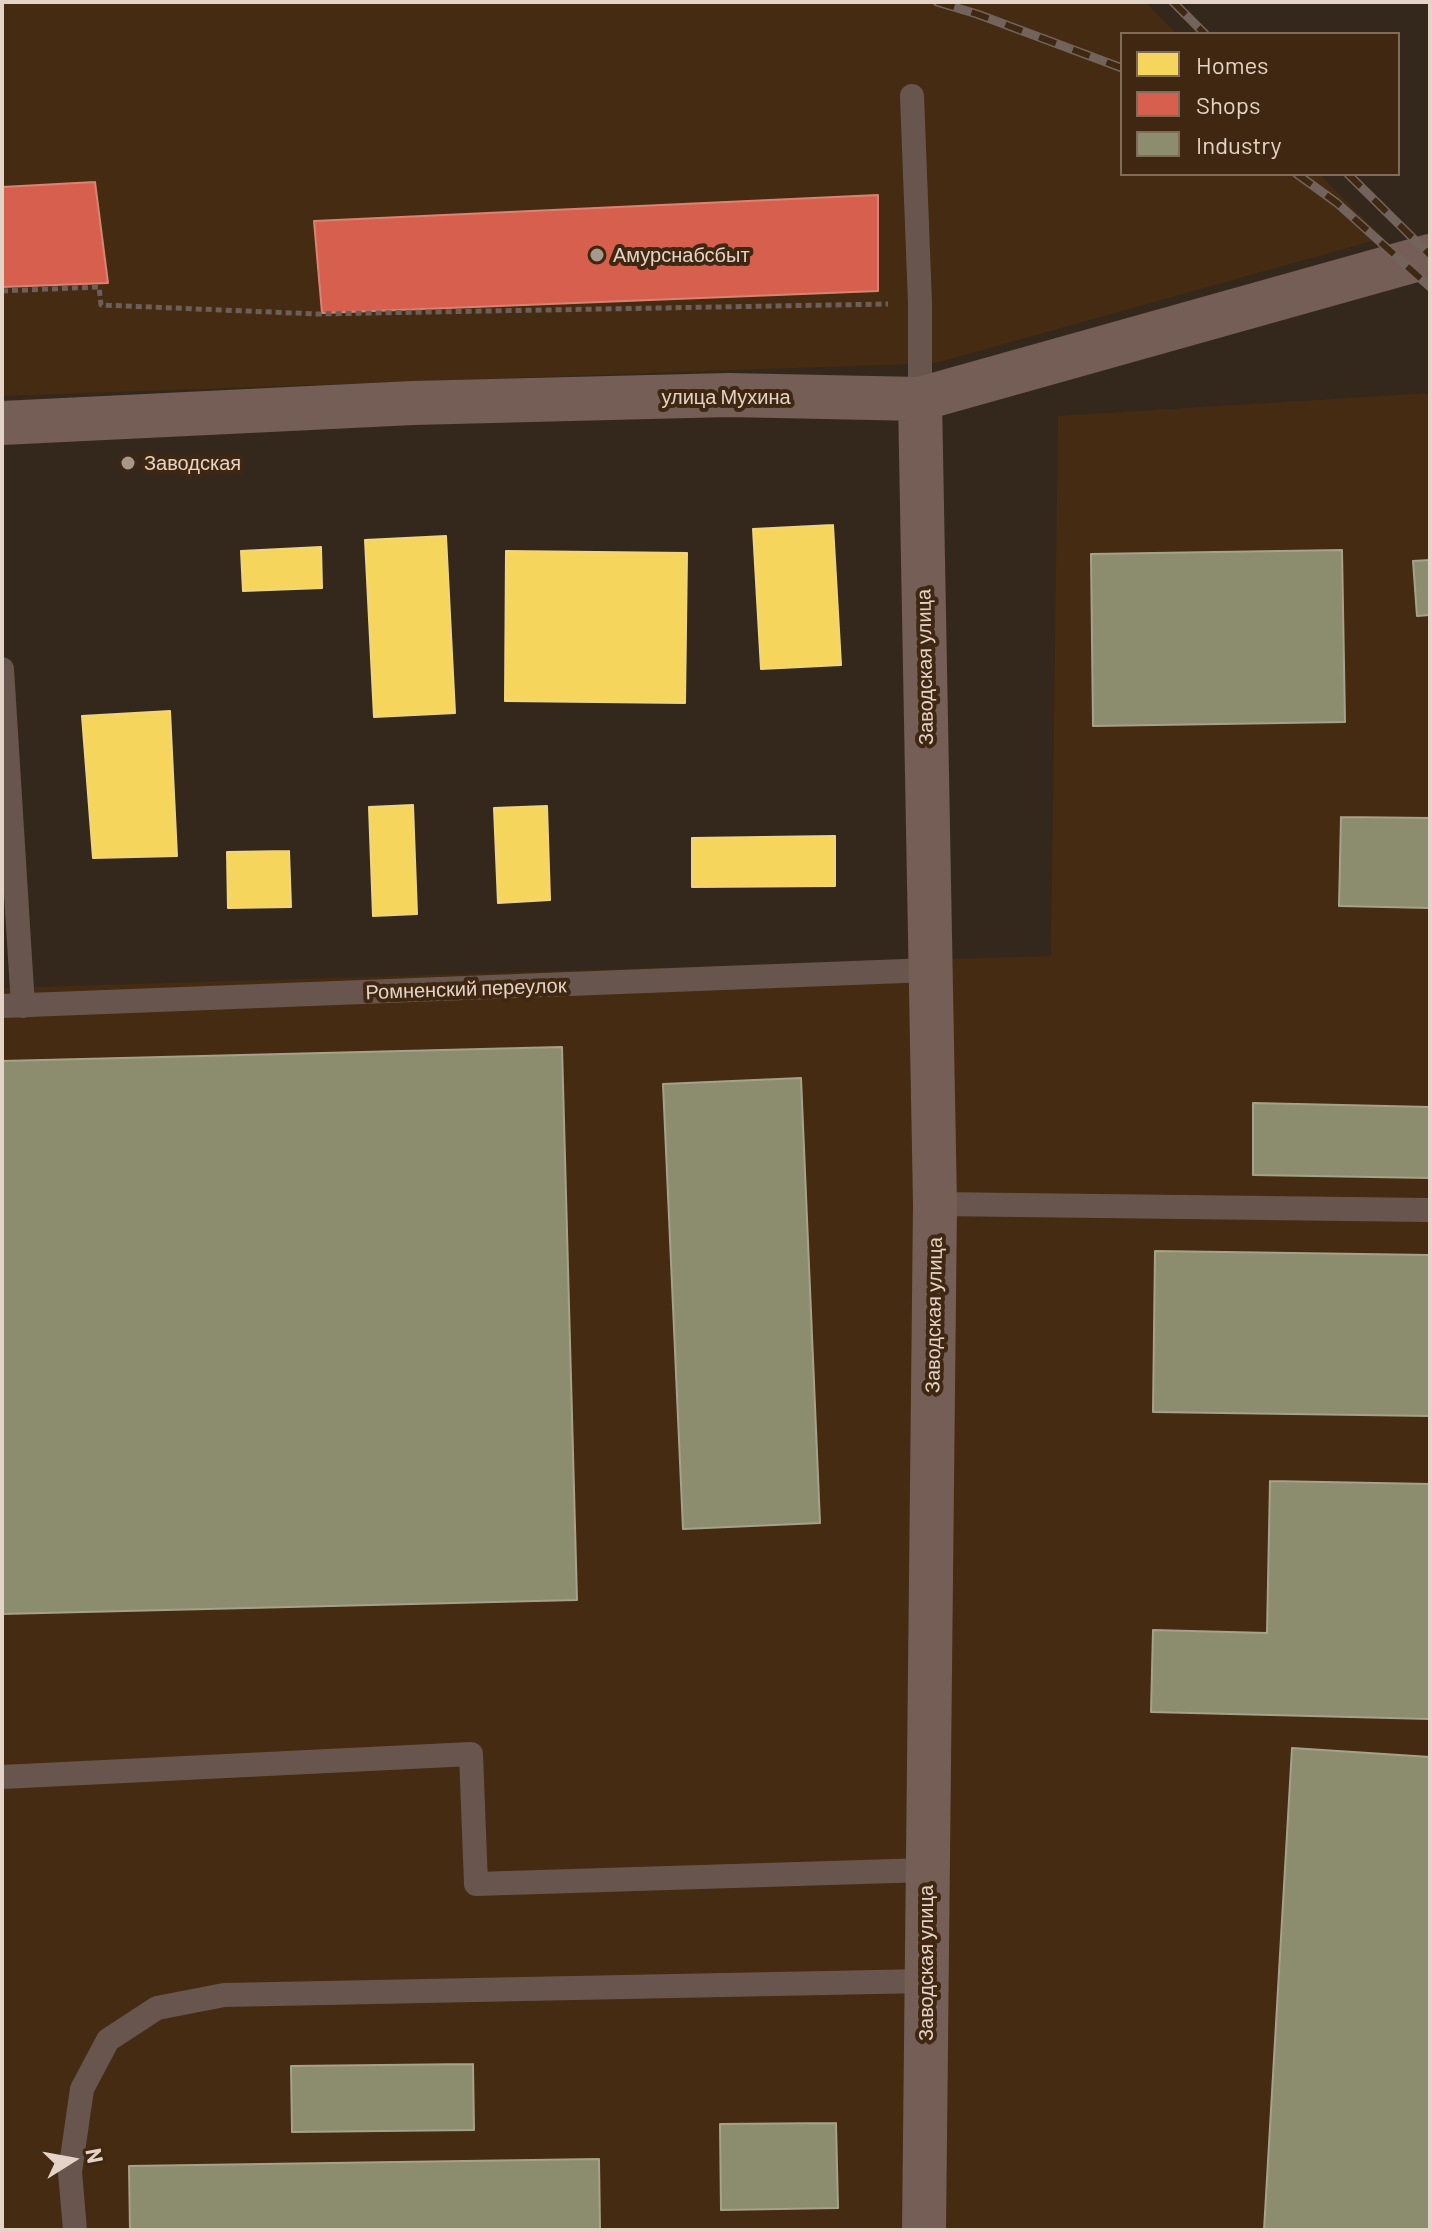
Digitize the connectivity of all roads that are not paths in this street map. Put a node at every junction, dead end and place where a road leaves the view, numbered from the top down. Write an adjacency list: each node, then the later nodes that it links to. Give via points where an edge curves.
1 (912, 96): 3 (lane)
2 (1430, 256): 3 (street, улица Мухина)
3 (920, 399): 4 (street, улица Мухина, via 698,396 413,403); 6 (street, Заводская улица)
4 (2, 423)
5 (2, 669): 7 (lane)
6 (930, 970): 7 (lane, Ромненский переулок); 8 (street, Заводская улица)
7 (13, 1006)
8 (935, 1204): 9 (lane); 11 (street, Заводская улица)
9 (1430, 1210)
10 (2, 1777): 11 (lane, via 471,1754 476,1884)
11 (926, 1870): 12 (street, Заводская улица)
12 (925, 1981): 13 (lane, via 224,1995 157,2008 108,2040 82,2089 70,2172); 14 (street, Заводская улица)
13 (75, 2230)
14 (924, 2230)

